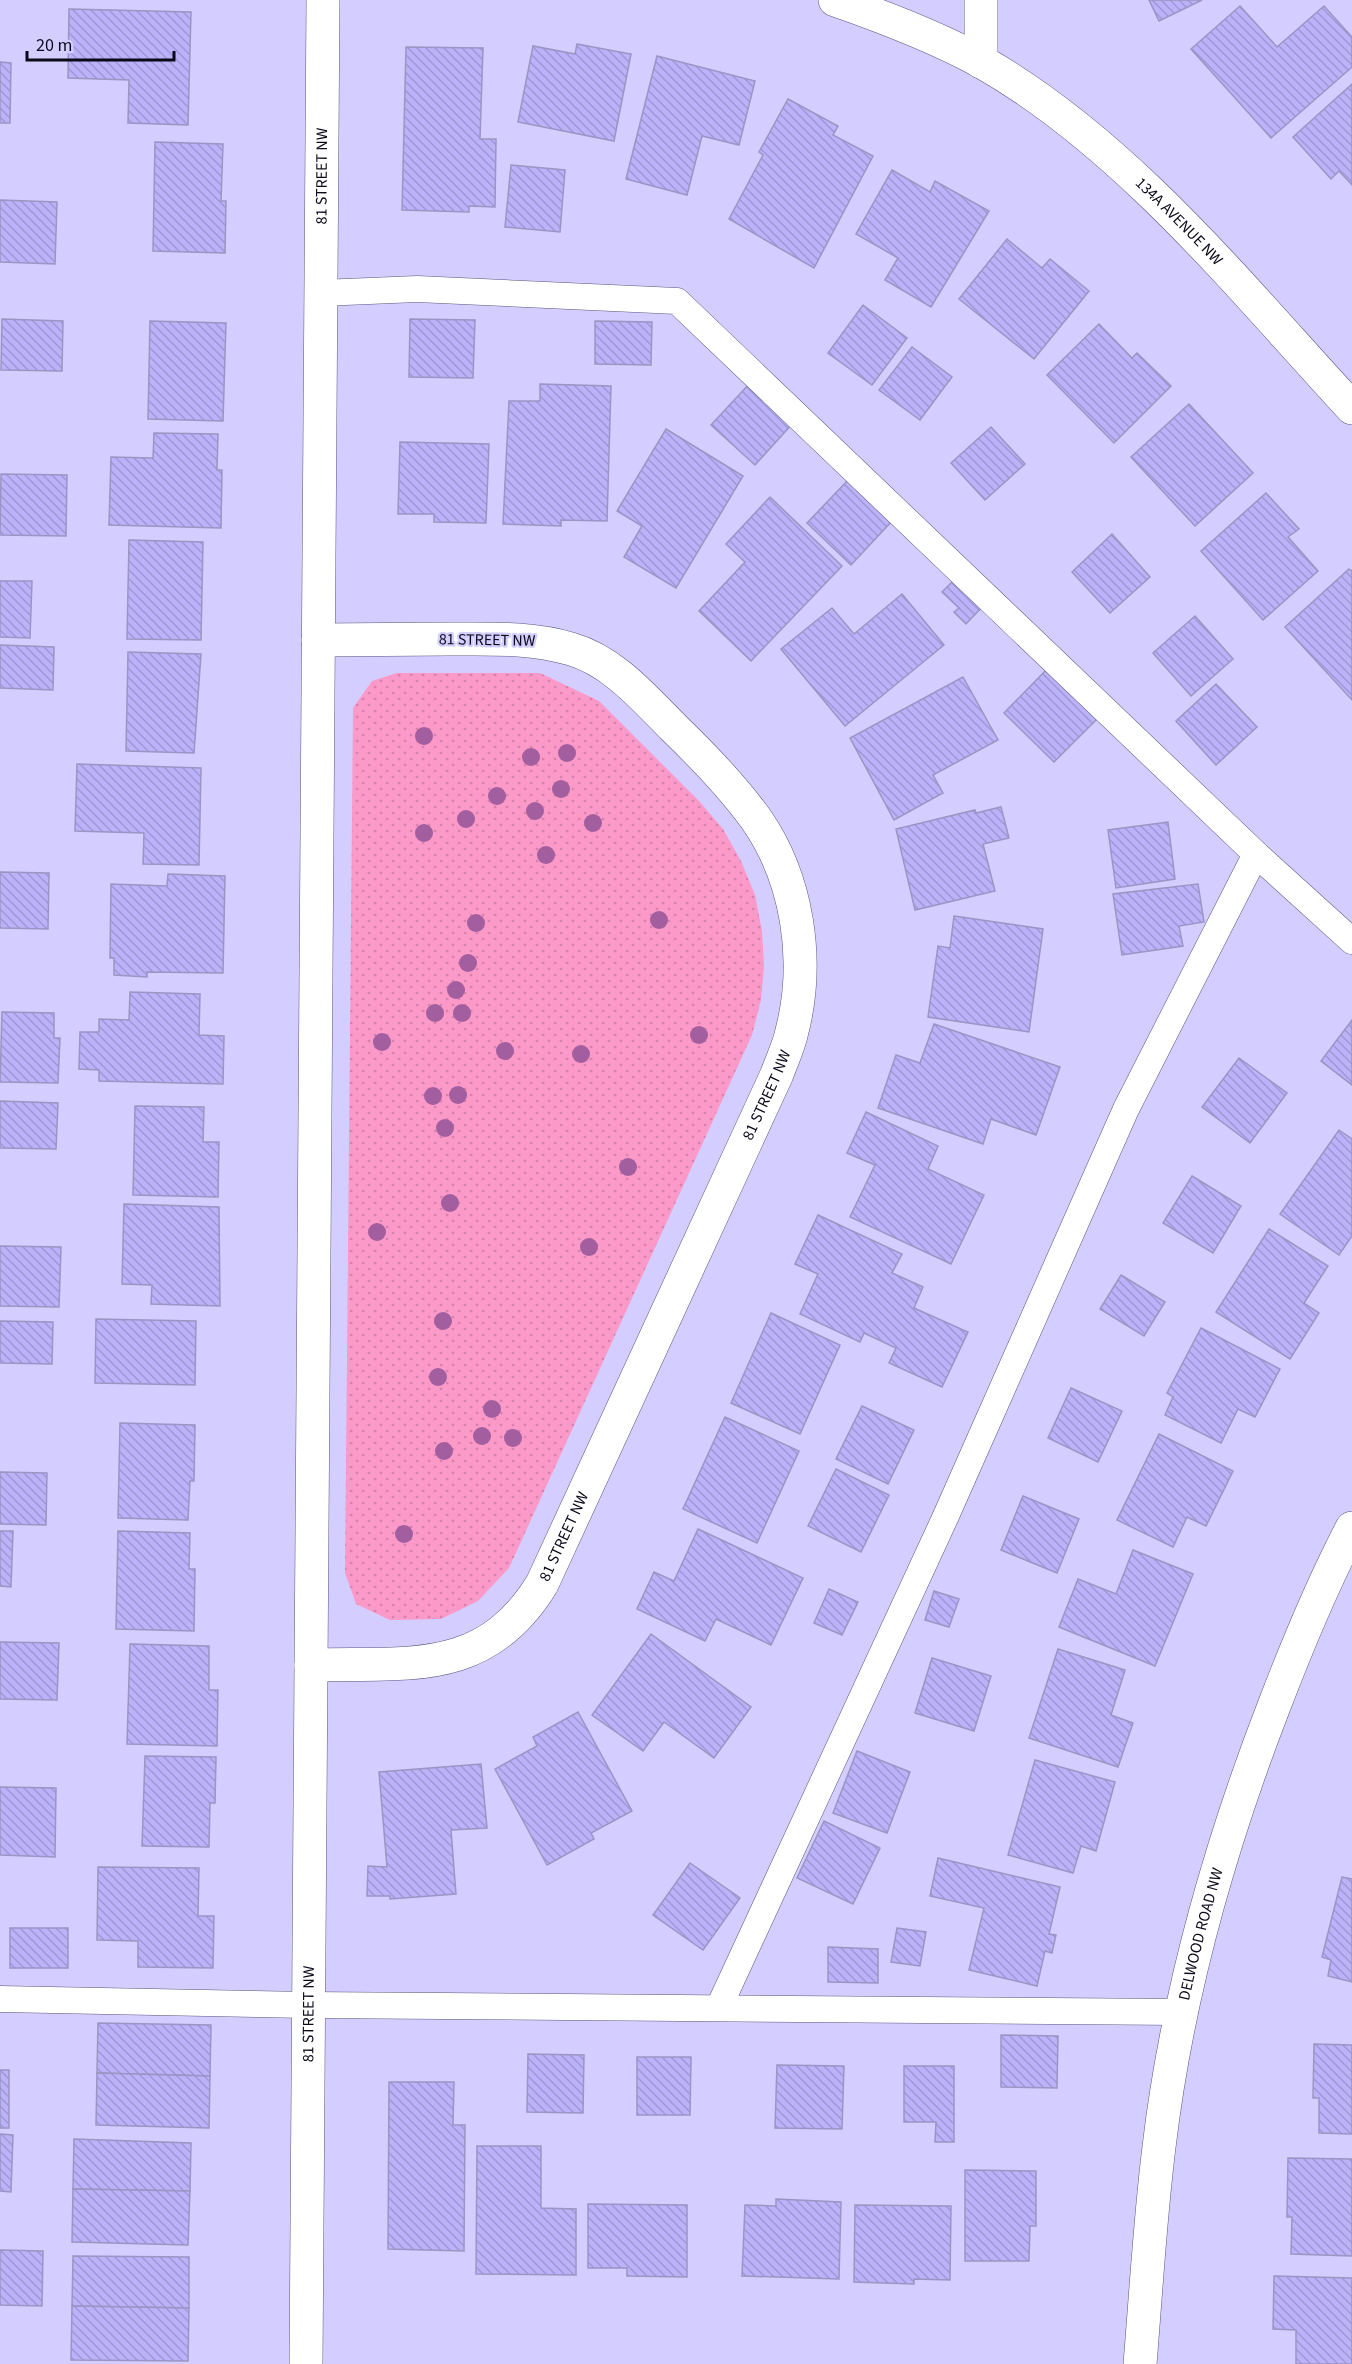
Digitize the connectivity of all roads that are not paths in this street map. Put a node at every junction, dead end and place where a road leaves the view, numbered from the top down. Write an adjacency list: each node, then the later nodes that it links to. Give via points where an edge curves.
1 (323, 0): 5 (street, 81 STREET NW)
2 (836, 0): 4 (street, 134A AVENUE NW)
3 (981, 0): 4 (street)
4 (981, 62): 6 (street, 134A AVENUE NW, via 1036,98 1137,180 1201,242)
5 (321, 293): 7 (street, 81 STREET NW); 8 (lane, via 417,289 678,301)
6 (1352, 408)
7 (318, 640): 11 (street, 81 STREET NW); 11 (street, 81 STREET NW, via 542,641 574,650 621,676 700,753 757,820 778,858 792,900 800,943 800,977 792,1032 777,1074 542,1584 528,1606 490,1641 441,1661)
8 (1256, 854): 9 (lane); 14 (lane, via 1126,1109 945,1518)
9 (1352, 941)
10 (1352, 1528): 15 (street, DELWOOD ROAD NW, via 1294,1653 1249,1770 1212,1890)
11 (311, 1665): 13 (street, 81 STREET NW)
12 (0, 1999): 13 (lane)
13 (308, 2005): 14 (lane); 16 (street, 81 STREET NW)
14 (719, 2007): 15 (lane)
15 (1181, 2012): 17 (street, DELWOOD ROAD NW, via 1159,2147)
16 (306, 2364)
17 (1140, 2364)

